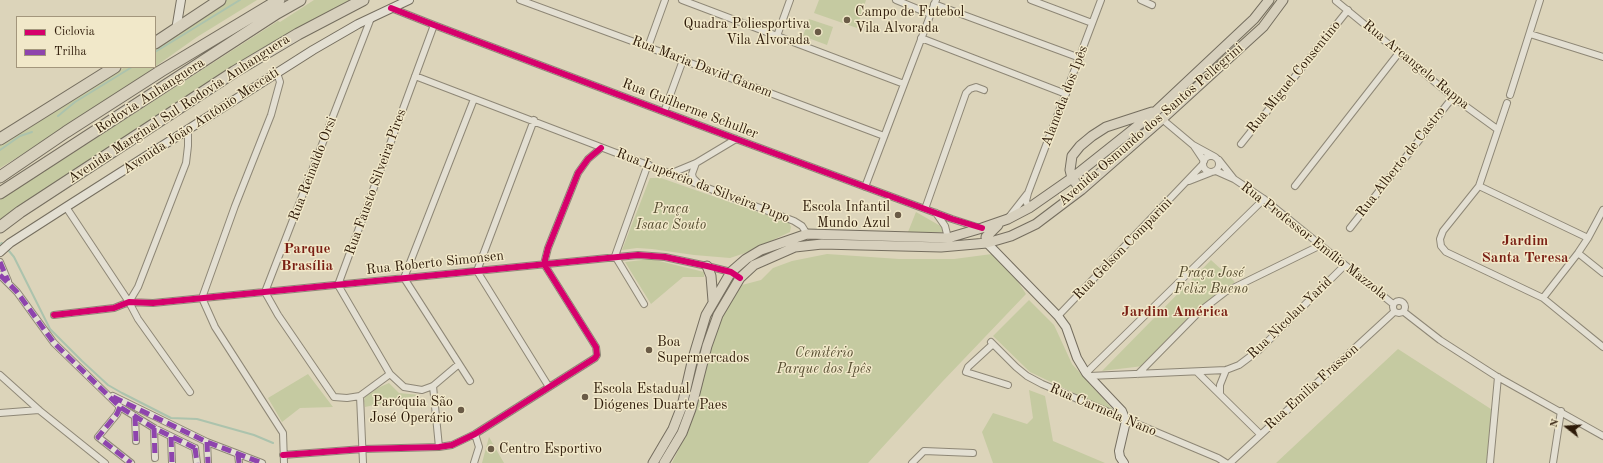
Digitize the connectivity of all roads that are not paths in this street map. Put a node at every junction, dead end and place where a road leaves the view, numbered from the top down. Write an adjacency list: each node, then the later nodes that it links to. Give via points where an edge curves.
1 (181, 0): 28 (main road)
2 (220, 0): 28 (highway)
3 (264, 0): 39 (highway, via 207,35)
4 (279, 0): 39 (highway, Rodovia Anhanguera)
5 (300, 0): 76 (highway, Rodovia Anhanguera)
6 (363, 0): 83 (highway, Avenida Marginal Sul Rodovia Anhanguera, via 234,72)
7 (409, 0): 22 (main road, Avenida João Antônio Meccati)
8 (520, 0): 33 (street, Rua Maria David Ganem)
9 (665, 0): 33 (street)
10 (682, 0): 30 (street)
11 (790, 0): 30 (street)
12 (896, 0): 24 (street)
13 (1031, 0): 26 (street)
14 (1101, 0): 26 (street, Alameda dos Ipês)
15 (1141, 0): 21 (street)
16 (1269, 0): 50 (main road, Avenida Osmundo dos Santos Pellegrini, via 1254,19)
17 (1283, 0): 51 (main road, Avenida Osmundo dos Santos Pellegrini, via 1263,27)
18 (1540, 0): 29 (street)
19 (1336, 1): 23 (street, Rua Arcangelo Rappa)
20 (935, 2): 24 (street); 36 (street)
21 (1152, 5)
22 (391, 8): 25 (main road, Avenida João Antônio Meccati); 27 (street, Rua Guilherme Schuller)
23 (1348, 10): 34 (street, Rua Arcangelo Rappa); 58 (street, Rua Miguel Consentino)
24 (930, 14): 31 (street)
25 (371, 18): 40 (main road, Avenida João Antônio Meccati); 112 (street, Rua Reinaldo Orsi)
26 (1092, 23): 36 (street, Alameda dos Ipês)
27 (434, 25): 41 (street, Rua Fausto Silveira Pires); 49 (street, Rua Guilherme Schuller)
28 (176, 30): 32 (highway)
29 (1530, 34): 35 (street); 45 (street)
30 (777, 36): 42 (street)
31 (921, 38): 42 (street); 44 (street)
32 (156, 42)
33 (648, 46): 37 (street, Rua Maria David Ganem)
34 (1398, 54): 46 (street, Rua Arcangelo Rappa); 72 (street)
35 (1603, 57)
36 (1080, 58): 44 (street, Alameda dos Ipês)
37 (683, 60): 49 (street); 55 (street, Rua Maria David Ganem)
38 (113, 68): 56 (highway)
39 (161, 71): 67 (highway, Rodovia Anhanguera)
40 (277, 73): 54 (main road, Avenida João Antônio Meccati); 113 (street, via 280,82 271,115)
41 (415, 76): 47 (street, Rua Lupércio da Silveira Pupo); 111 (street, Rua Fausto Silveira Pires)
42 (904, 84): 55 (street)
43 (984, 90): 81 (street, via 976,87 966,93)
44 (1066, 94): 77 (street, Alameda dos Ipês)
45 (1510, 95)
46 (1452, 97): 53 (street, Rua Arcangelo Rappa); 90 (street, Rua Alberto de Castro)
47 (474, 99): 52 (street, Rua Lupércio da Silveira Pupo); 108 (street)
48 (1507, 103): 53 (street)
49 (664, 112): 57 (street, Rua Guilherme Schuller)
50 (1155, 112): 51 (main road); 68 (main road, Avenida Osmundo dos Santos Pellegrini); 68 (main road, via 1110,125 1086,141 1074,152 1070,161)
51 (1162, 119): 59 (street, Rua Professor Emílio Mazzola); 75 (main road, Avenida Osmundo dos Santos Pellegrini)
52 (534, 120): 60 (street, Rua Lupércio da Silveira Pupo); 104 (street)
53 (1497, 129): 73 (street)
54 (188, 130): 79 (main road, Avenida João Antônio Meccati); 116 (street, via 186,163 138,286)
55 (884, 136): 74 (street)
56 (2, 138)
57 (736, 139): 62 (street); 74 (street, Rua Guilherme Schuller)
58 (1241, 144)
59 (1193, 145): 61 (street, Rua Professor Emílio Mazzola); 63 (street, Rua Professor Emílio Mazzola)
60 (601, 148): 64 (street, Rua Lupércio da Silveira Pupo); 101 (street, via 588,159 578,173)
61 (1217, 159): 63 (street, via 1210,156); 65 (street, via 1219,168); 69 (street, Rua Professor Emílio Mazzola)
62 (696, 163): 66 (street); 71 (street, via 692,174)
63 (1204, 163): 65 (street, via 1207,171); 70 (street, Rua Gelson Comparini)
64 (648, 164): 66 (street, Rua Lupércio da Silveira Pupo); 99 (street)
65 (1214, 172): 69 (street, Rua Professor Emílio Mazzola); 70 (street, Rua Gelson Comparini)
66 (672, 173): 71 (street, Rua Lupércio da Silveira Pupo)
67 (0, 177)
68 (1072, 178): 75 (main road); 80 (main road, Avenida Osmundo dos Santos Pellegrini)
69 (1234, 179): 78 (street, Rua Professor Emílio Mazzola)
70 (1188, 181): 122 (street, Rua Gelson Comparini)
71 (698, 183): 91 (street, Rua Lupércio da Silveira Pupo, via 794,220)
72 (1295, 186)
73 (1478, 186): 93 (street); 114 (street, via 1443,231 1441,246 1446,252)
74 (865, 187): 81 (street, Rua Guilherme Schuller)
75 (1081, 190): 87 (main road, Avenida Osmundo dos Santos Pellegrini)
76 (0, 193)
77 (1028, 193): 80 (street, Alameda dos Ipês, via 1026,201); 85 (street, Alameda dos Ipês)
78 (1264, 199): 95 (street, Rua Professor Emílio Mazzola); 128 (street)
79 (66, 207): 97 (main road, Avenida João Antônio Meccati); 116 (street)
80 (1029, 208): 85 (main road, Avenida Osmundo dos Santos Pellegrini); 87 (main road, via 1030,216)
81 (924, 209): 84 (street, Rua Guilherme Schuller)
82 (1603, 210): 93 (street)
83 (20, 212): 86 (highway); 88 (highway, Avenida Marginal Sul Rodovia Anhanguera)
84 (936, 213): 89 (street, Rua Guilherme Schuller); 92 (street, via 945,226)
85 (1005, 220): 89 (main road, Avenida Osmundo dos Santos Pellegrini); 94 (main road, via 986,237)
86 (0, 223)
87 (1036, 224): 94 (main road, Avenida Osmundo dos Santos Pellegrini)
88 (0, 227)
89 (982, 228): 92 (main road, Avenida Osmundo dos Santos Pellegrini)
90 (1350, 228)
91 (807, 234): 92 (main road, Avenida Osmundo dos Santos Pellegrini); 96 (main road, via 802,243); 105 (main road, Avenida Osmundo dos Santos Pellegrini, via 761,250)
92 (948, 238)
93 (1588, 238): 98 (street)
94 (988, 243): 96 (main road, Avenida Osmundo dos Santos Pellegrini, via 941,247 822,244); 122 (main road)
95 (1321, 246): 102 (street, Rua Professor Emílio Mazzola); 129 (street, via 1226,292 1199,312)
96 (793, 248): 109 (main road, Avenida Osmundo dos Santos Pellegrini, via 754,265)
97 (0, 252)
98 (1578, 253): 106 (street); 114 (street)
99 (615, 256): 101 (street, Rua Roberto Simonsen); 103 (street, Rua Roberto Simonsen, via 665,257); 117 (street)
100 (0, 262): 110 (street)
101 (544, 264): 104 (street, Rua Roberto Simonsen); 135 (street, via 596,347 597,355 588,364)
102 (1345, 265): 118 (street, Rua Professor Emílio Mazzola); 125 (street, Rua Nicolau Yarid, via 1259,350 1239,365)
103 (707, 266): 105 (street, Rua Roberto Simonsen); 115 (main road)
104 (477, 271): 108 (street, Rua Roberto Simonsen); 135 (street)
105 (731, 272): 109 (street, Rua Roberto Simonsen); 115 (main road, Avenida Osmundo dos Santos Pellegrini)
106 (1603, 273)
107 (0, 275): 110 (street)
108 (404, 278): 111 (street, Rua Roberto Simonsen); 124 (street)
109 (740, 278): 171 (main road, Avenida Osmundo dos Santos Pellegrini, via 718,315 707,346 691,409 682,433)
110 (9, 285): 138 (street, via 17,292 54,343)
111 (338, 285): 112 (street, Rua Roberto Simonsen); 127 (street)
112 (265, 292): 113 (street, Rua Roberto Simonsen); 139 (street, via 334,397)
113 (202, 298): 116 (street, Rua Roberto Simonsen, via 153,303); 158 (street, via 215,327 282,433)
114 (1543, 298): 123 (street)
115 (714, 301): 170 (main road, Avenida Osmundo dos Santos Pellegrini, via 699,335 682,406 673,429)
116 (129, 302): 121 (street, via 114,308); 136 (street, via 138,319)
117 (644, 304)
118 (1393, 304): 119 (street); 120 (street, via 1403,302)
119 (1394, 312): 120 (street); 148 (street, Rua Emilia Frasson)
120 (1404, 312): 131 (street, via 1440,340)
121 (54, 315)
122 (1058, 316): 128 (main road, via 1066,327 1077,358)
123 (1603, 347)
124 (459, 364): 132 (street); 134 (street)
125 (1226, 370): 126 (street, Rua Nicolau Yarid); 137 (street, via 1220,385)
126 (1198, 372): 129 (street, Rua Nicolau Yarid); 137 (street)
127 (390, 374): 134 (street, via 399,383 411,389 422,390); 139 (street)
128 (1088, 374): 129 (street, Rua Nicolau Yarid); 145 (main road, via 1122,411)
129 (1138, 374)
130 (0, 375): 141 (street)
131 (1498, 377): 142 (street); 176 (street)
132 (470, 381)
133 (1008, 385): 145 (street, Rua Carmela Nano, via 966,372 992,343 1027,376)
134 (433, 386): 154 (street)
135 (549, 387): 147 (street)
136 (190, 392)
137 (1220, 394): 148 (street)
138 (109, 395): 140 (street); 152 (street)
139 (360, 396): 155 (street)
140 (120, 407): 144 (street); 161 (street, via 98,437)
141 (39, 410): 143 (street); 160 (street)
142 (1561, 411): 150 (street); 177 (street)
143 (0, 413)
144 (135, 416): 146 (street); 151 (street)
145 (1126, 421): 173 (main road, via 1119,451); 174 (street, Rua Carmela Nano)
146 (154, 428): 149 (street); 159 (street)
147 (475, 434): 154 (street); 169 (street, via 479,447)
148 (1260, 434): 175 (street, Rua Emilia Frasson)
149 (171, 436): 153 (street); 162 (street)
150 (1603, 436)
151 (136, 441)
152 (207, 442): 153 (street); 157 (street); 164 (street)
153 (195, 448): 163 (street)
154 (439, 448): 155 (street)
155 (363, 449): 158 (street); 168 (street)
156 (973, 453): 172 (street, via 924,451)
157 (238, 454): 165 (street); 166 (street)
158 (284, 455): 167 (street)
159 (155, 458)
160 (105, 463)
161 (131, 463)
162 (172, 463)
163 (197, 463)
164 (208, 463)
165 (239, 463)
166 (262, 463)
167 (284, 463)
168 (363, 463)
169 (474, 463)
170 (653, 463)
171 (664, 463)
172 (912, 463)
173 (1124, 463)
174 (1226, 463)
175 (1230, 463)
176 (1490, 463)
177 (1554, 463)

